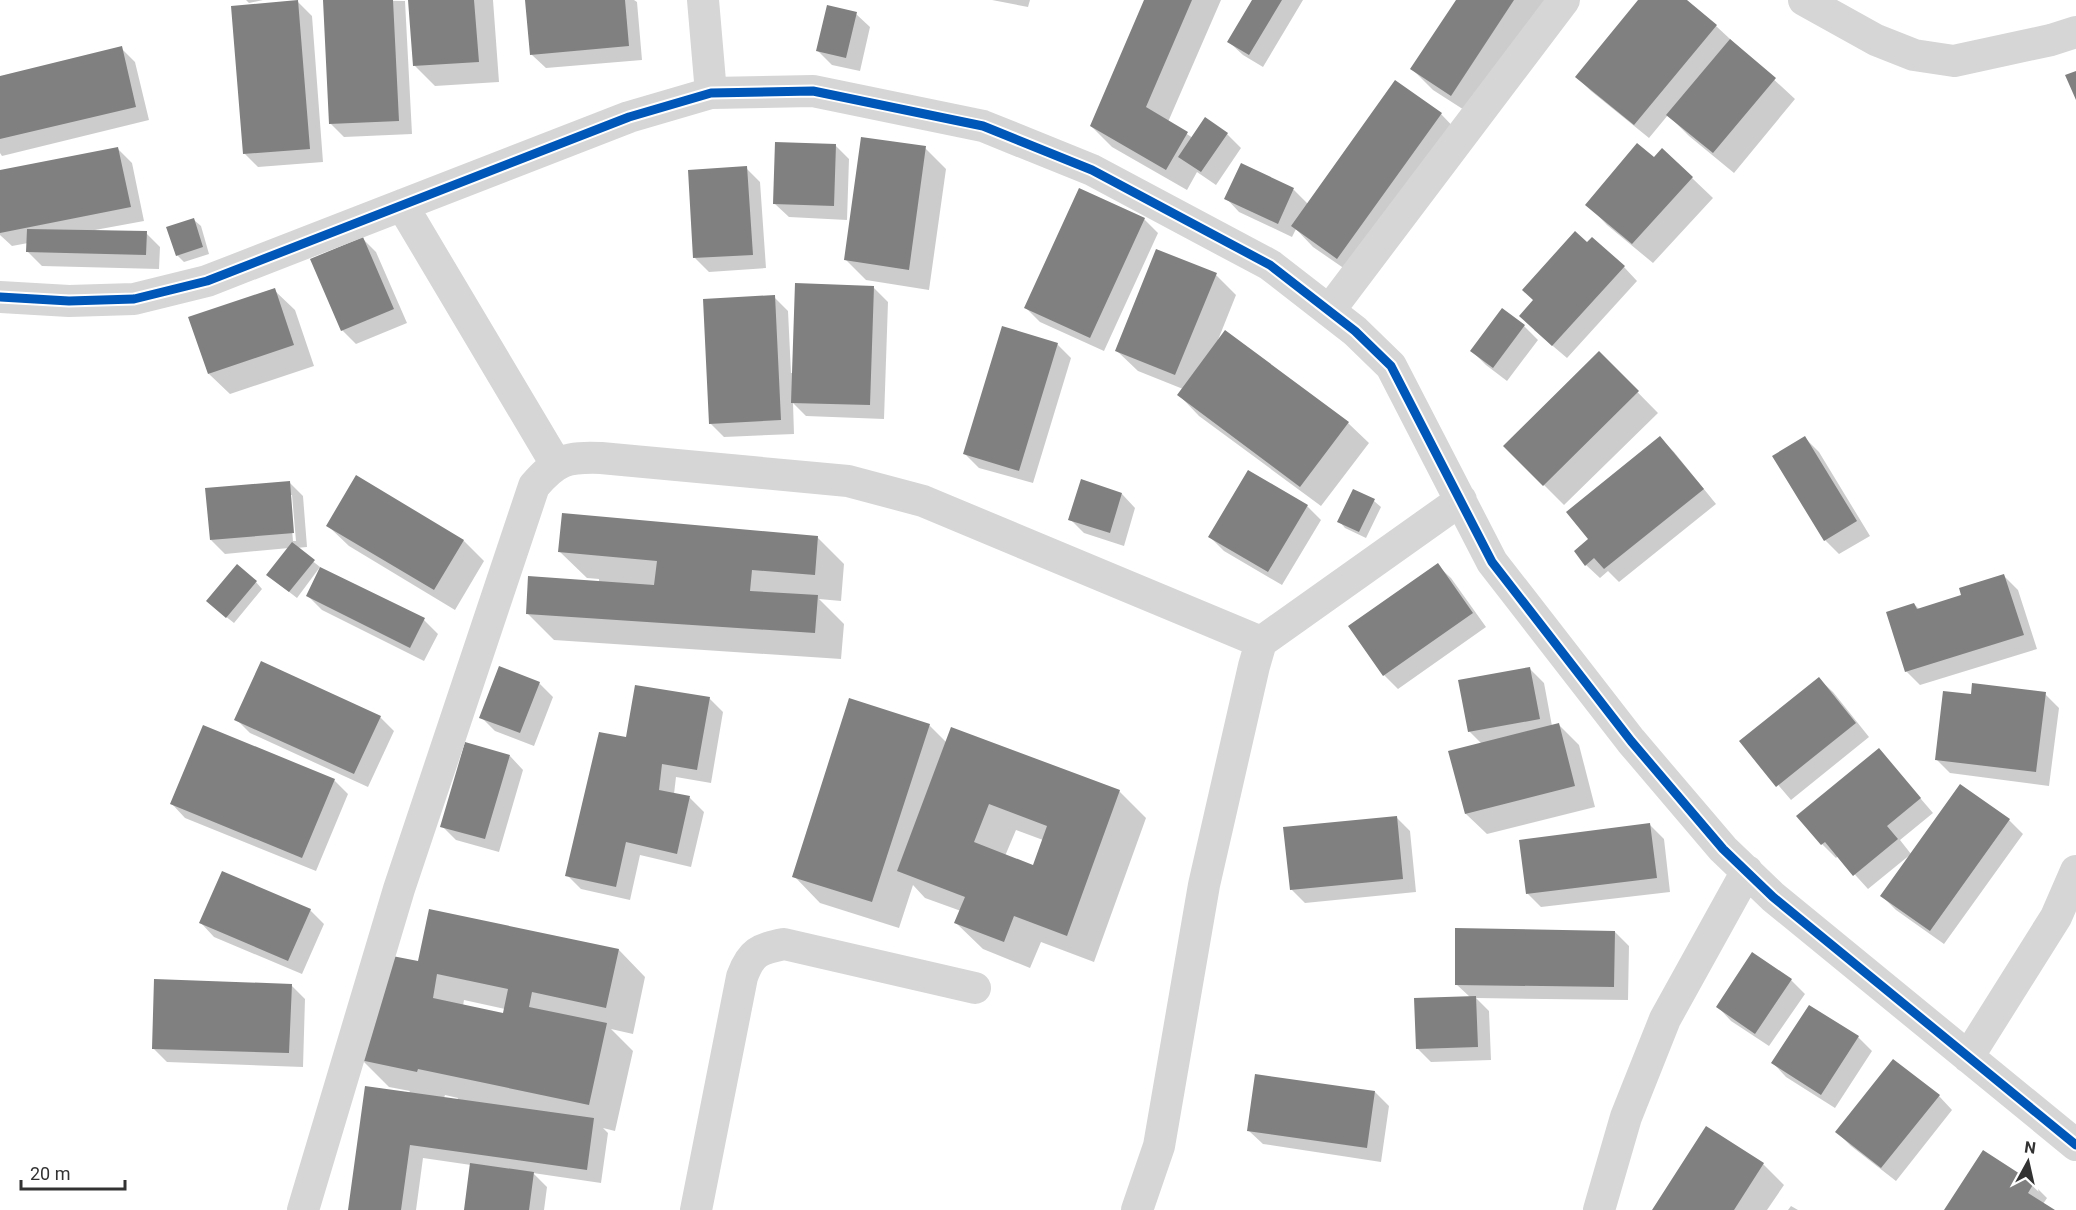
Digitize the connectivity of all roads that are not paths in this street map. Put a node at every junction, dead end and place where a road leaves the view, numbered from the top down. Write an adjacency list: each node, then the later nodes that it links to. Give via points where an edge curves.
1 (703, 0): 5 (street)
2 (1563, 0): 8 (street)
3 (1804, 0): 4 (street, via 1875,40 1914,55 1954,61)
4 (2076, 32)
5 (711, 93): 6 (street, via 629,117); 8 (street, via 813,91 983,126 1092,170 1270,265)
6 (402, 205): 7 (street, via 207,281 134,299); 9 (street)
7 (0, 297)
8 (1329, 311): 10 (street, via 1391,366)
9 (556, 464): 11 (street, via 577,457 601,458 848,481 923,501); 17 (street, via 534,486 399,888)
10 (1461, 500): 11 (street); 12 (street, via 1492,562 1631,741)
11 (1262, 642): 19 (street, via 1204,885 1159,1146)
12 (1747, 871): 15 (street, via 1773,897); 20 (street, via 1665,1019 1626,1117)
13 (2076, 871): 15 (street, via 2056,917)
14 (975, 988): 18 (street, via 784,944 754,954 742,977)
15 (1968, 1057): 16 (street)
16 (2076, 1145)
17 (303, 1210)
18 (696, 1210)
19 (1137, 1210)
20 (1599, 1210)

